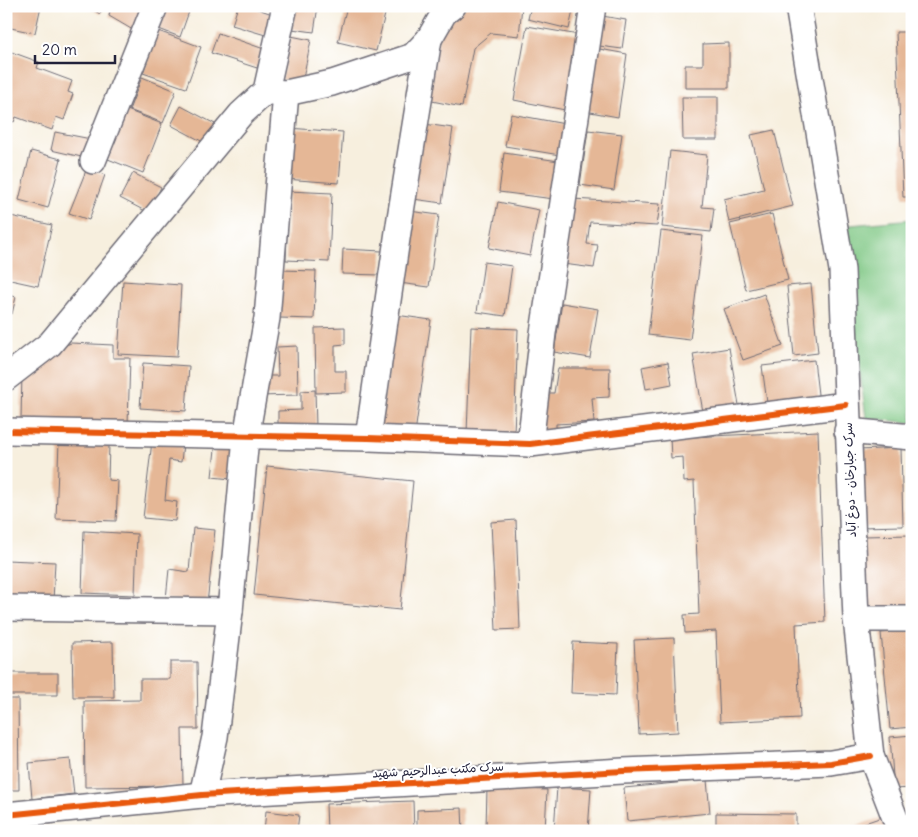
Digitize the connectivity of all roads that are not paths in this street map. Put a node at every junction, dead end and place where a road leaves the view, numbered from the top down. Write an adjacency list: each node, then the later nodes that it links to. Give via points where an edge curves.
1 (155, 6): 8 (street)
2 (285, 6): 7 (street)
3 (453, 6): 6 (street, via 444,13)
4 (594, 6): 16 (street, via 543,332)
5 (798, 6): 10 (street, سرک جبارخان - دوغ آباد, via 842,270)
6 (429, 39): 7 (street, via 413,56 332,83); 15 (street)
7 (276, 92): 9 (street, via 241,114 50,344); 13 (street, via 267,318)
8 (93, 160)
9 (6, 378)
10 (846, 405): 12 (street, سرک جبارخان - دوغ آباد); 16 (street)
11 (6, 431): 13 (street)
12 (848, 431): 14 (street); 19 (street, سرک جبارخان - دوغ آباد)
13 (246, 437): 15 (street); 18 (street)
14 (912, 437)
15 (368, 438): 16 (street)
16 (530, 444)
17 (6, 608): 18 (street)
18 (230, 611): 22 (street, via 215,737)
19 (856, 619): 20 (street); 21 (street, سرک جبارخان - دوغ آباد)
20 (912, 619)
21 (871, 756): 22 (street, سرک مکتب عبدالرحیم شهید, via 831,763 623,771); 23 (street, سرک جبارخان - دوغ آباد)
22 (202, 795): 24 (street, سرک مکتب عبدالرحیم شهید)
23 (901, 802): 25 (street, سرک جبارخان - دوغ آباد)
24 (6, 815)
25 (900, 831)

